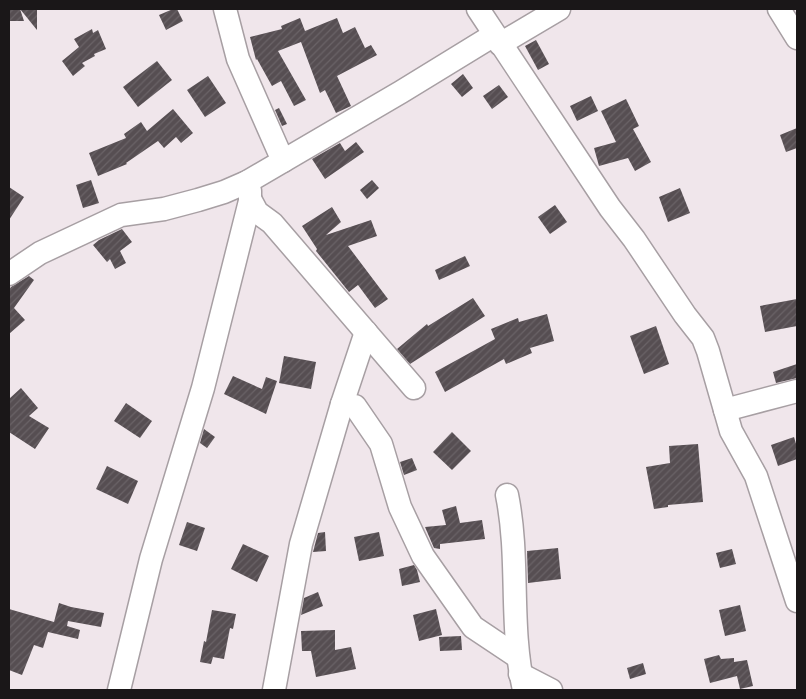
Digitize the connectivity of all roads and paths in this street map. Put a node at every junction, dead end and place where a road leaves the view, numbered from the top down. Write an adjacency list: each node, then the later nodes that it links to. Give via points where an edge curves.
1 (225, 9): 7 (street, via 238,59)
2 (478, 9): 6 (street)
3 (560, 9): 6 (street)
4 (779, 9): 5 (street)
5 (797, 38)
6 (497, 39): 7 (street); 14 (street, via 702,338)
7 (283, 160): 8 (street)
8 (248, 190): 9 (street, via 224,192 164,209 121,215 40,253); 10 (street, via 257,212 272,223); 18 (street, via 203,388 151,559)
9 (9, 274)
10 (366, 332): 11 (street); 13 (street)
11 (414, 388)
12 (797, 391): 14 (street)
13 (342, 404): 17 (street, via 355,406 381,444 400,507 422,556 473,627); 19 (street, via 301,544)
14 (726, 410): 16 (street, via 731,432 756,476)
15 (507, 495): 17 (street, via 511,516 515,642)
16 (795, 588)
17 (520, 674): 20 (street)
18 (119, 690)
19 (274, 690)
20 (552, 690)

